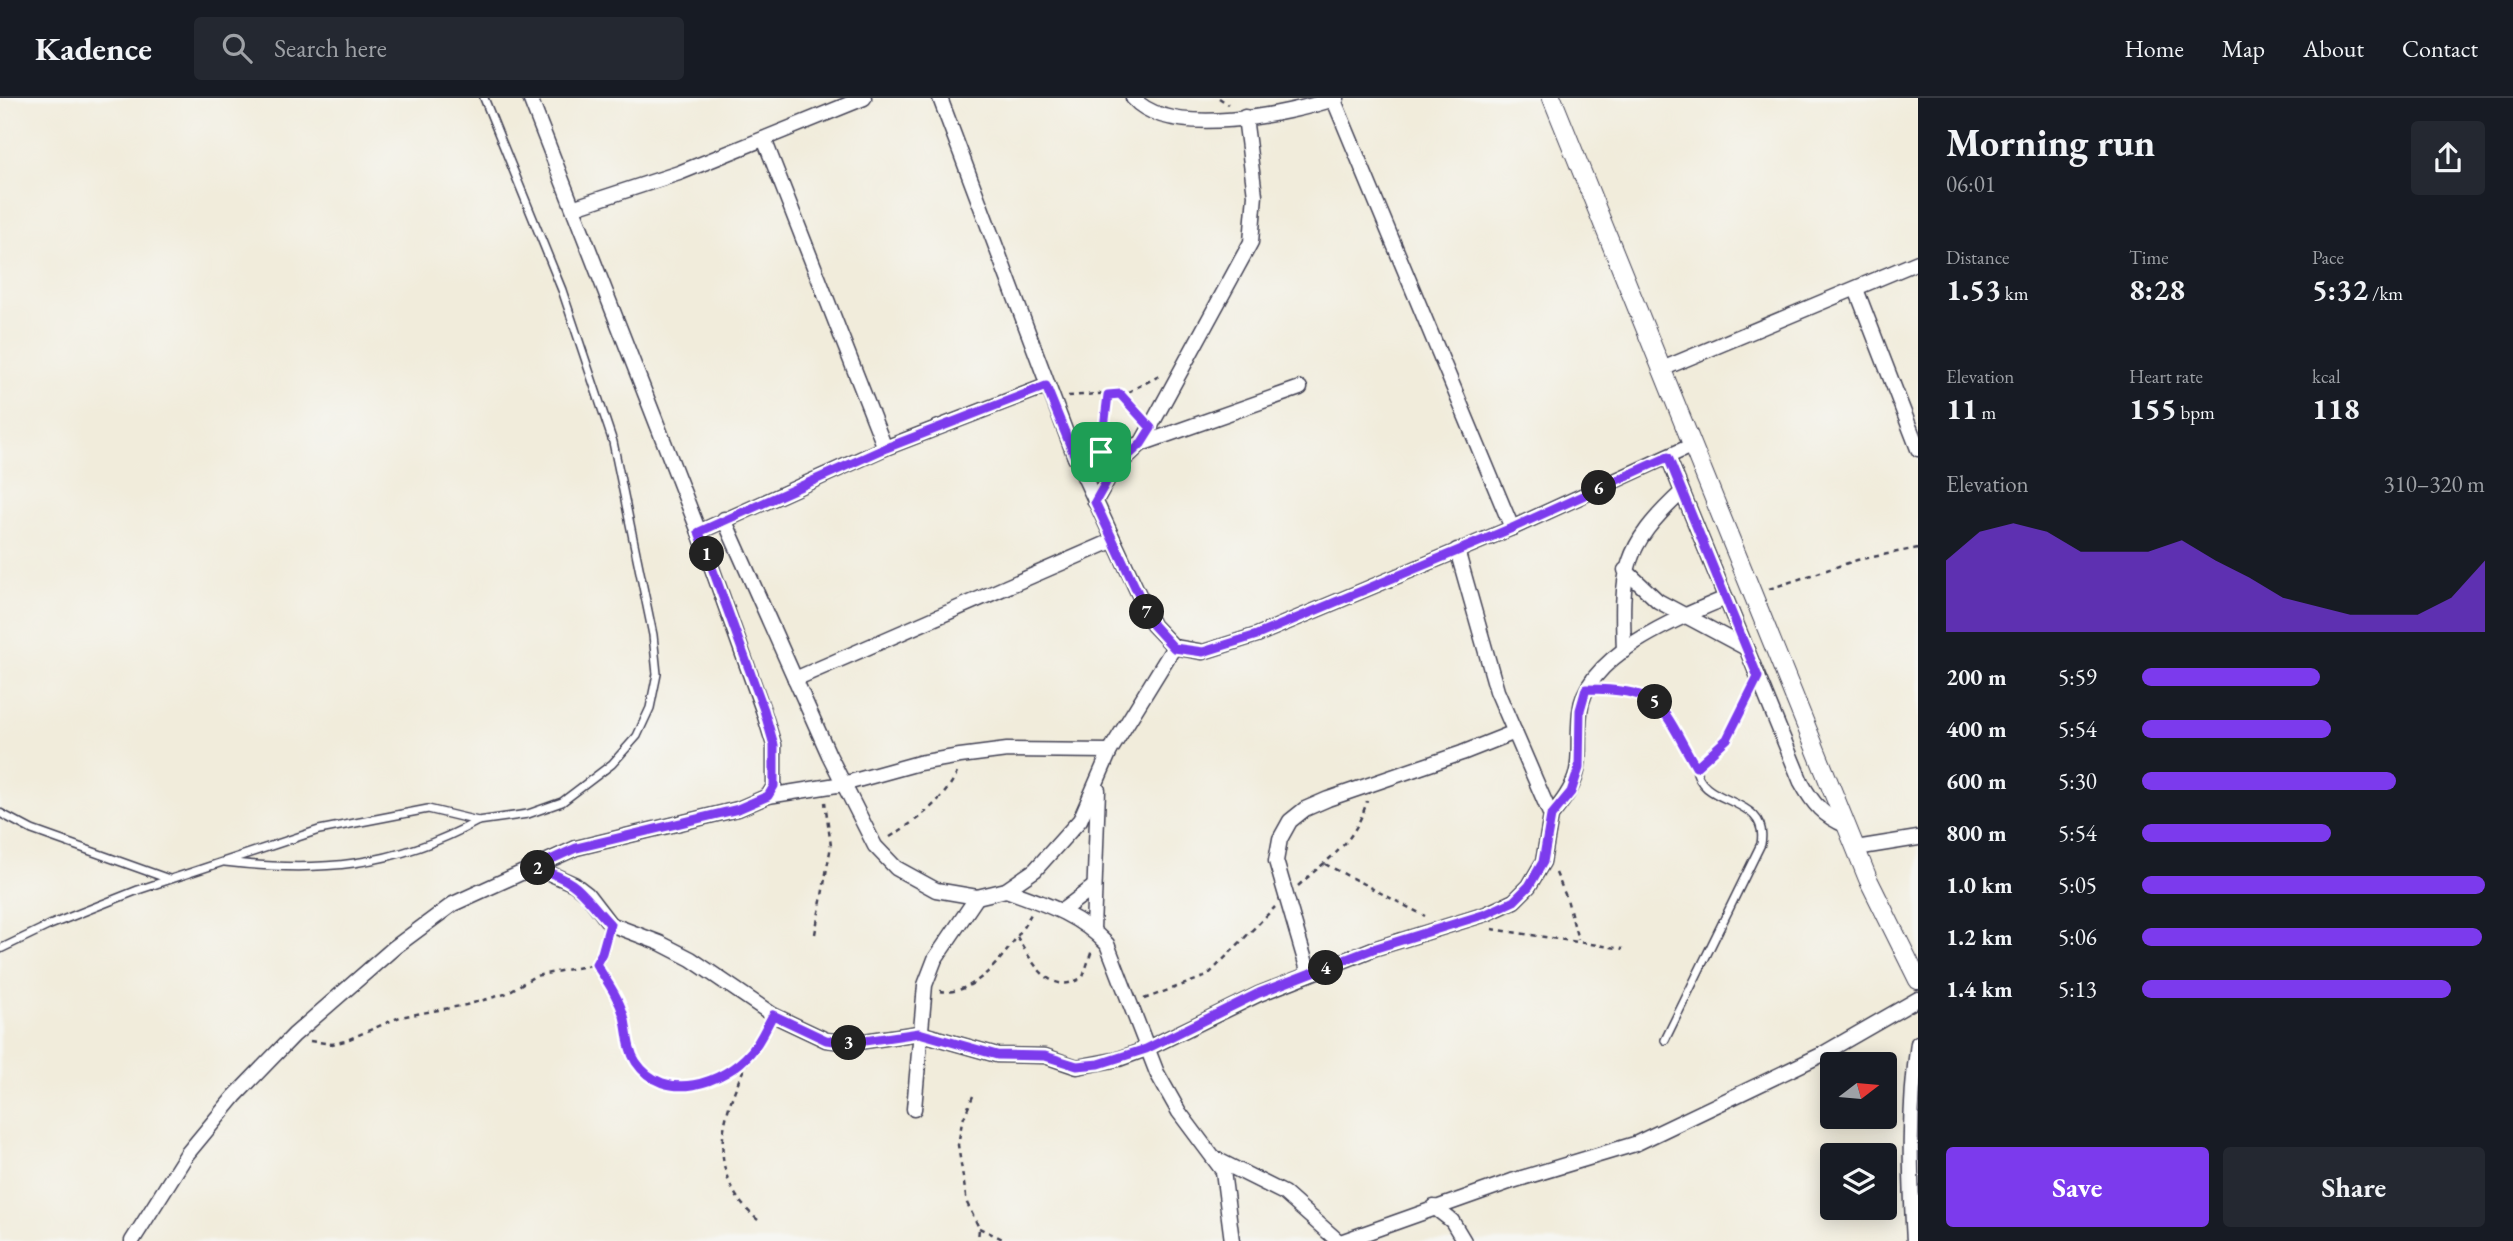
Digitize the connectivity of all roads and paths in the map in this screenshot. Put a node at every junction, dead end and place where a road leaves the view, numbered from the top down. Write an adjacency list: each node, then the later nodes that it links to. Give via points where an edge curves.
1 (484, 98): 56 (lane, via 562,290 605,413 653,635 657,674 650,708 637,736 612,764 562,802 514,817)
2 (530, 98): 10 (street)
3 (864, 98): 9 (street)
4 (940, 98): 16 (street)
5 (1133, 98): 8 (street, via 1142,109 1173,118)
6 (1335, 98): 8 (street); 30 (street)
7 (1552, 98): 13 (street)
8 (1245, 117): 19 (street, via 1255,195 1251,242)
9 (764, 139): 10 (street); 22 (street)
10 (575, 207): 31 (street)
11 (1918, 262): 12 (street)
12 (1856, 289): 13 (street); 23 (street)
13 (1662, 369): 21 (street)
14 (1167, 372): 17 (path)
15 (1300, 388): 20 (street)
16 (1048, 391): 18 (path); 22 (street); 25 (street)
17 (1120, 394): 18 (path); 19 (path)
18 (1108, 395): 24 (path)
19 (1151, 428): 20 (street)
20 (1141, 444): 24 (street); 28 (street, via 1113,470)
21 (1693, 445): 26 (street); 36 (street)
22 (886, 448): 29 (street)
23 (1918, 449)
24 (1101, 452): 25 (street)
25 (1075, 457): 28 (street)
26 (1668, 457): 27 (street); 30 (street)
27 (1682, 492): 35 (street, via 1637,542); 37 (street)
28 (1095, 502): 32 (street)
29 (724, 519): 31 (street); 43 (street)
30 (1512, 528): 34 (street)
31 (699, 532): 53 (street, via 774,745 776,774)
32 (1112, 541): 39 (street, via 1153,625); 43 (street)
33 (1918, 548): 36 (path, via 1838,565)
34 (1457, 550): 39 (street, via 1257,635 1203,652); 45 (street, via 1497,691)
35 (1625, 570): 38 (street); 41 (street)
36 (1753, 595): 57 (street)
37 (1726, 598): 38 (street); 40 (street)
38 (1682, 616): 40 (street); 41 (street)
39 (1174, 648): 46 (street)
40 (1746, 648): 42 (street)
41 (1624, 651): 44 (street)
42 (1758, 677): 48 (lane, via 1727,739); 57 (street, via 1814,806)
43 (795, 679): 50 (street)
44 (1586, 689): 48 (path, via 1633,691 1655,702); 55 (street, via 1580,710 1579,768 1571,792)
45 (1515, 732): 51 (street); 55 (street)
46 (1110, 751): 47 (street, via 1007,750); 49 (street)
47 (960, 756): 50 (street); 59 (path, via 957,774 930,809)
48 (1696, 767): 90 (lane, via 1704,785 1754,814 1763,831 1761,844)
49 (1098, 781): 66 (street); 67 (street, via 1080,820 1035,870)
50 (843, 784): 52 (street); 59 (street)
51 (1372, 784): 63 (path, via 1356,831); 68 (street, via 1305,809 1290,821 1276,861)
52 (822, 788): 53 (street); 76 (path, via 831,846)
53 (768, 796): 64 (street, via 703,819 576,848)
54 (0, 813): 65 (lane, via 32,830)
55 (1551, 816): 62 (street)
56 (478, 821): 61 (lane, via 424,848 377,860 294,866); 61 (lane, via 428,809 386,815 319,830)
57 (1847, 826): 60 (street)
58 (1918, 838): 60 (street)
59 (876, 846): 69 (street, via 914,880 936,890)
60 (1856, 849): 83 (street)
61 (221, 861): 65 (lane)
62 (1543, 862): 73 (street, via 1514,901); 78 (path, via 1561,881)
63 (1325, 864): 68 (path); 73 (path)
64 (535, 867): 72 (street, via 574,884); 89 (street, via 453,904 395,947)
65 (169, 879): 79 (lane)
66 (1093, 887): 71 (street); 75 (street)
67 (1006, 890): 69 (street); 70 (street)
68 (1286, 896): 82 (street); 86 (path, via 1207,976)
69 (977, 897): 84 (street, via 935,959)
70 (1038, 902): 71 (street); 77 (path)
71 (1063, 910): 75 (street)
72 (610, 924): 81 (path); 87 (street, via 691,959)
73 (1446, 927): 82 (street)
74 (1486, 929): 78 (path)
75 (1093, 930): 77 (path, via 1092,953 1083,977 1061,985 1042,974); 86 (street, via 1107,944)
76 (815, 934)
77 (1017, 937): 84 (path, via 992,968 961,988 946,992)
78 (1578, 940): 80 (path)
79 (0, 949)
80 (1623, 949)
81 (596, 964): 89 (path, via 535,976 505,994 400,1017 332,1044); 93 (path, via 618,1001 629,1048 646,1076 668,1085 690,1086 717,1079)
82 (1309, 974): 92 (street, via 1223,1009)
83 (1918, 980)
84 (925, 985): 88 (street)
85 (1918, 999): 97 (street, via 1819,1056 1635,1144)
86 (1130, 1002): 92 (street)
87 (773, 1015): 88 (street, via 826,1040 851,1043); 93 (path)
88 (919, 1033): 92 (street, via 997,1055 1045,1056 1077,1066); 95 (street)
89 (294, 1035): 100 (street, via 187,1154)
90 (1665, 1040)
91 (1918, 1043): 106 (street, via 1910,1143)
92 (1146, 1049): 96 (street, via 1169,1096)
93 (752, 1051): 98 (path, via 734,1090 722,1138 732,1187)
94 (973, 1096): 99 (path, via 958,1145 967,1203)
95 (914, 1109)
96 (1218, 1160): 103 (street, via 1226,1183); 104 (street, via 1284,1193)
97 (1434, 1207): 104 (street); 105 (street, via 1452,1221)
98 (758, 1220)
99 (979, 1228): 101 (path); 102 (path)
100 (132, 1241)
101 (978, 1241)
102 (1007, 1241)
103 (1232, 1241)
104 (1341, 1241)
105 (1464, 1241)
106 (1914, 1241)

